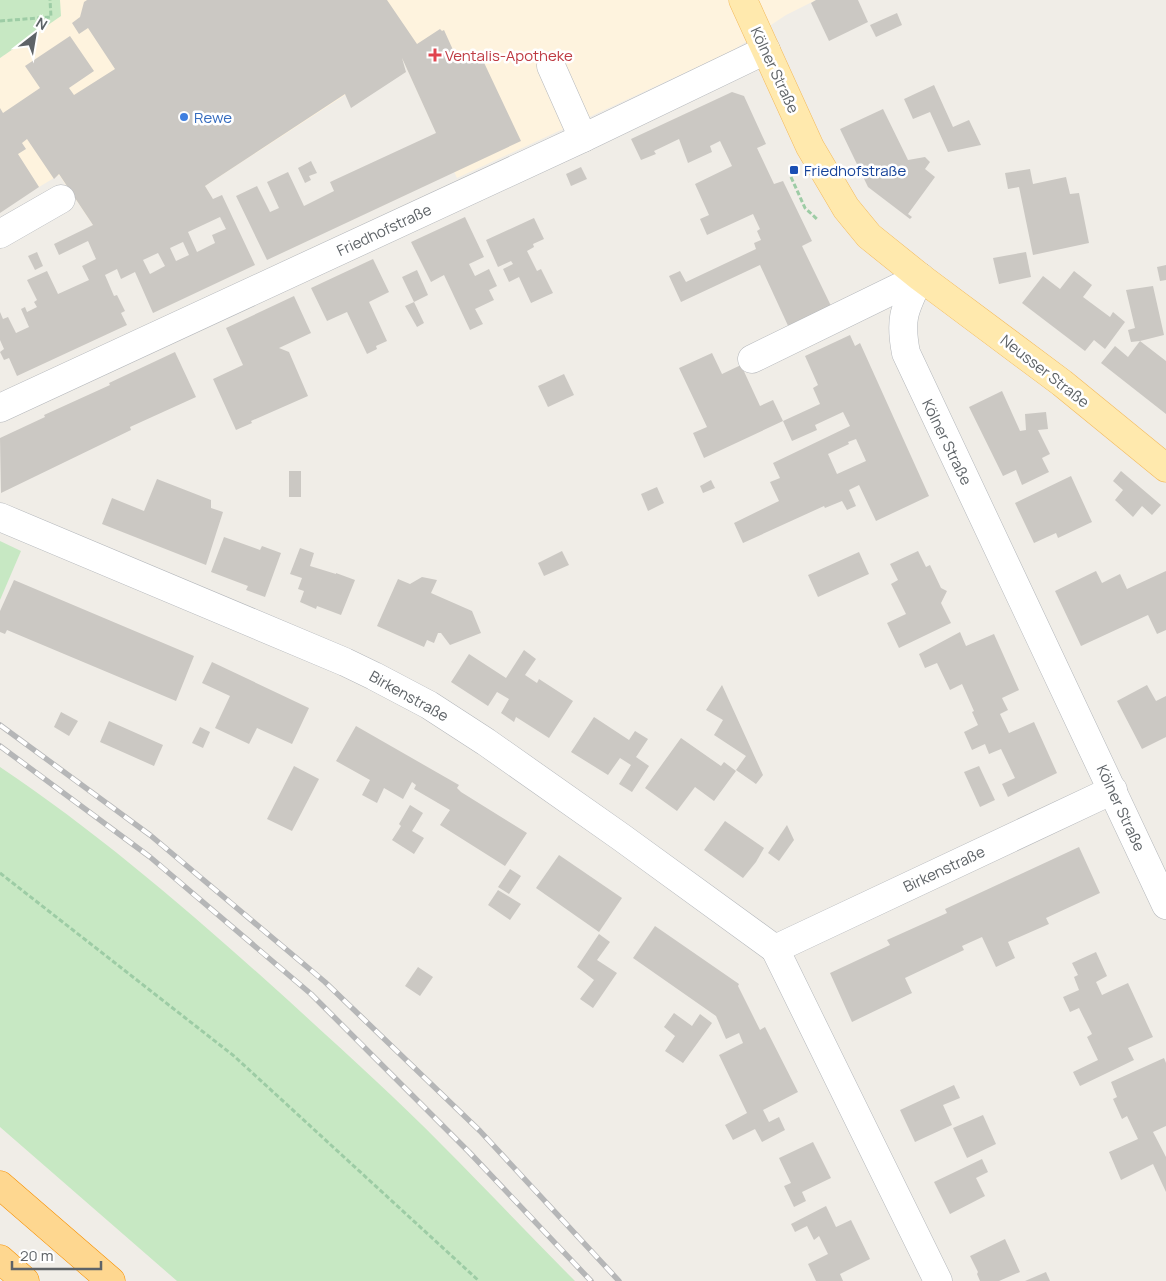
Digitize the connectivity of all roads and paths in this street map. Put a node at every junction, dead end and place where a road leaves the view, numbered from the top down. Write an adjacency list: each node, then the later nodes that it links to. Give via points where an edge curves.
1 (50, 0): 3 (path, via 50,17)
2 (743, 0): 4 (main road, Kölner Straße)
3 (0, 21)
4 (766, 50): 6 (street, Friedhofstraße); 9 (main road, Kölner Straße, via 810,147 846,208 878,245)
5 (551, 66): 6 (street)
6 (583, 138): 11 (street, Friedhofstraße)
7 (61, 199): 8 (street)
8 (0, 234)
9 (920, 278): 10 (street); 12 (main road, Neusser Straße, via 1062,382); 14 (street, Kölner Straße, via 904,310 902,332 906,352)
10 (752, 359)
11 (2, 404)
12 (1166, 468)
13 (0, 517): 17 (street, Birkenstraße, via 345,662 409,694 486,742)
14 (1113, 790): 16 (street, Kölner Straße); 17 (street, Birkenstraße)
15 (0, 873): 22 (path, via 234,1056)
16 (1166, 905)
17 (775, 950): 23 (street, Birkenstraße)
18 (0, 1185): 21 (highway)
19 (0, 1259): 20 (highway)
20 (25, 1281)
21 (111, 1281)
22 (479, 1281)
23 (938, 1281)

